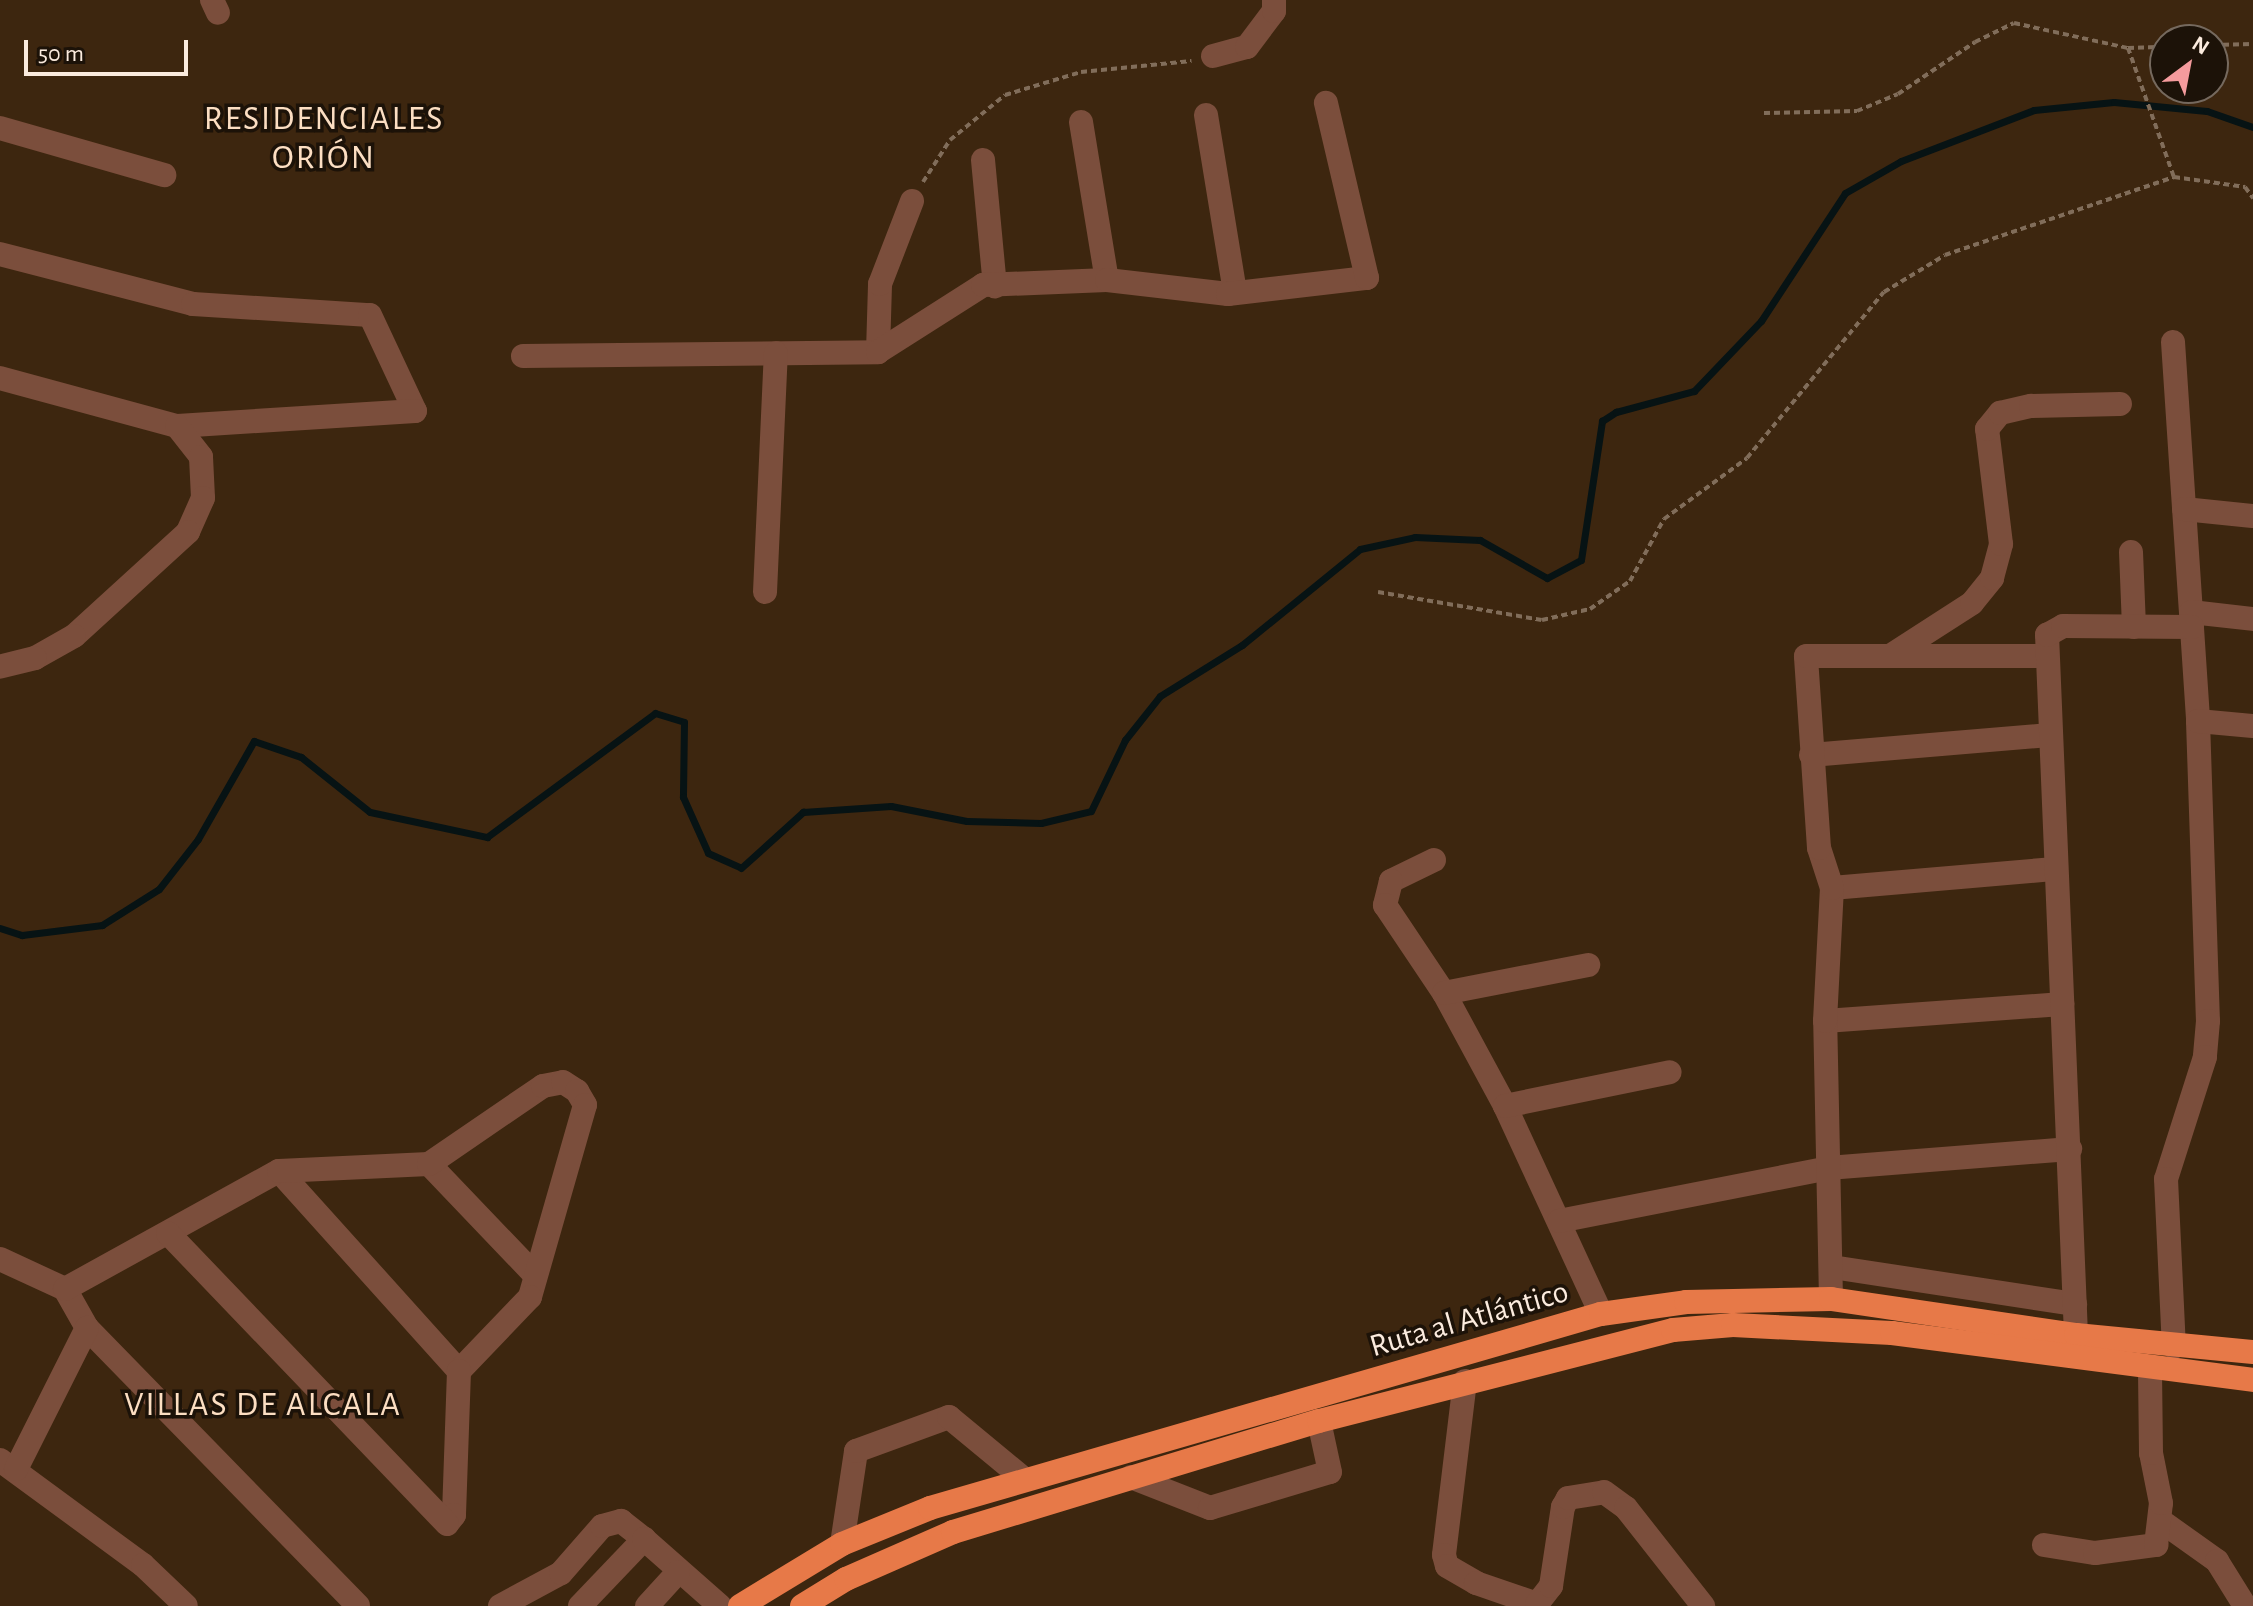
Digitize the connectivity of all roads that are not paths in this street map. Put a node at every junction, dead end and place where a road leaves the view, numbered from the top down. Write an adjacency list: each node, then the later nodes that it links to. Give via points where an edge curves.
1 (1274, 0): 2 (street, via 1274,11 1247,47)
2 (1213, 56)
3 (1326, 103): 13 (street, via 1367,278)
4 (1206, 115): 13 (street)
5 (1081, 122): 11 (street)
6 (0, 128): 8 (street)
7 (983, 160): 12 (street)
8 (164, 175)
9 (912, 201): 15 (street, via 880,284)
10 (0, 254): 20 (street, via 193,304 370,315 415,411)
11 (1107, 280): 12 (street); 13 (street)
12 (995, 286): 15 (street, via 983,285)
13 (1235, 293)
14 (2173, 342): 21 (street)
15 (878, 352): 16 (street)
16 (776, 353): 17 (street); 24 (street)
17 (523, 356)
18 (0, 378): 20 (street)
19 (2120, 404): 28 (street, via 2031,406 2000,413 1987,429 2001,544 1992,578 1972,603)
20 (177, 426): 30 (street, via 201,457 203,498 188,532 74,636 35,658)
21 (2184, 509): 22 (street); 26 (street)
22 (2253, 516)
23 (2131, 552): 27 (street)
24 (765, 592)
25 (2253, 619): 26 (street)
26 (2191, 620): 27 (street); 31 (street)
27 (2134, 627): 29 (street, via 2063,626 2047,635)
28 (1893, 654): 29 (street); 34 (street, via 1806,656)
29 (2045, 656): 33 (street)
30 (0, 667)
31 (2198, 721): 32 (street); 59 (street, via 2208,1021 2205,1057 2166,1179)
32 (2253, 726)
33 (2049, 735): 34 (street); 36 (street)
34 (1811, 755): 37 (street, via 1819,848)
35 (1434, 860): 39 (street, via 1391,881 1385,905)
36 (2055, 869): 37 (street); 40 (street)
37 (1832, 888): 41 (street)
38 (1588, 965): 39 (street)
39 (1444, 993): 43 (street)
40 (2062, 1004): 41 (street); 44 (street)
41 (1825, 1021): 46 (street)
42 (1670, 1072): 43 (street)
43 (1505, 1106): 48 (street)
44 (2070, 1149): 46 (street); 55 (street)
45 (429, 1164): 47 (street); 52 (street); 52 (street, via 543,1086 563,1082 577,1091 585,1105)
46 (1828, 1168): 48 (street); 51 (street)
47 (279, 1171): 49 (street); 62 (street)
48 (1559, 1221): 56 (street)
49 (168, 1233): 53 (street); 62 (street, via 447,1524 454,1515)
50 (0, 1259): 53 (street)
51 (1832, 1267): 54 (street); 55 (street)
52 (535, 1275): 62 (street, via 521,1310)
53 (65, 1289): 57 (street)
54 (1831, 1299): 56 (highway, Ruta al Atlántico, via 1686,1302); 58 (highway, Ruta al Atlántico)
55 (2075, 1304): 58 (street)
56 (1601, 1314): 68 (highway, Ruta al Atlántico)
57 (87, 1328): 66 (street); 76 (street)
58 (2076, 1335): 59 (highway, Ruta al Atlántico)
59 (2174, 1347): 60 (highway, Ruta al Atlántico)
60 (2253, 1352)
61 (2150, 1370): 63 (highway, Ruta al Atlántico); 64 (highway, Ruta al Atlántico, via 1892,1333 1733,1325 1673,1330); 69 (street, via 2151,1453)
62 (459, 1371)
63 (2253, 1380)
64 (1465, 1381): 65 (highway, Ruta al Atlántico); 74 (street, via 1444,1555 1447,1566)
65 (1319, 1421): 67 (highway, Ruta al Atlántico); 67 (street, via 1330,1472 1225,1504 1210,1508)
66 (8, 1465): 75 (street, via 161,1579)
67 (1131, 1477): 82 (highway, Ruta al Atlántico, via 953,1532 846,1579)
68 (1024, 1479): 71 (highway, Ruta al Atlántico, via 930,1508); 71 (street, via 949,1417 856,1451)
69 (2161, 1521): 72 (street, via 2156,1545 2146,1548 2095,1553); 84 (street, via 2217,1561)
70 (644, 1539): 73 (street); 77 (street, via 621,1521 602,1526 561,1573); 78 (street)
71 (842, 1544): 81 (highway, Ruta al Atlántico)
72 (2044, 1545)
73 (678, 1572): 79 (street); 80 (street)
74 (1474, 1594): 83 (street, via 1529,1604 1546,1599 1563,1507 1568,1498 1604,1492 1626,1508)
75 (186, 1606)
76 (358, 1606)
77 (500, 1606)
78 (580, 1606)
79 (647, 1606)
80 (720, 1606)
81 (740, 1606)
82 (802, 1606)
83 (1703, 1606)
84 (2245, 1606)

